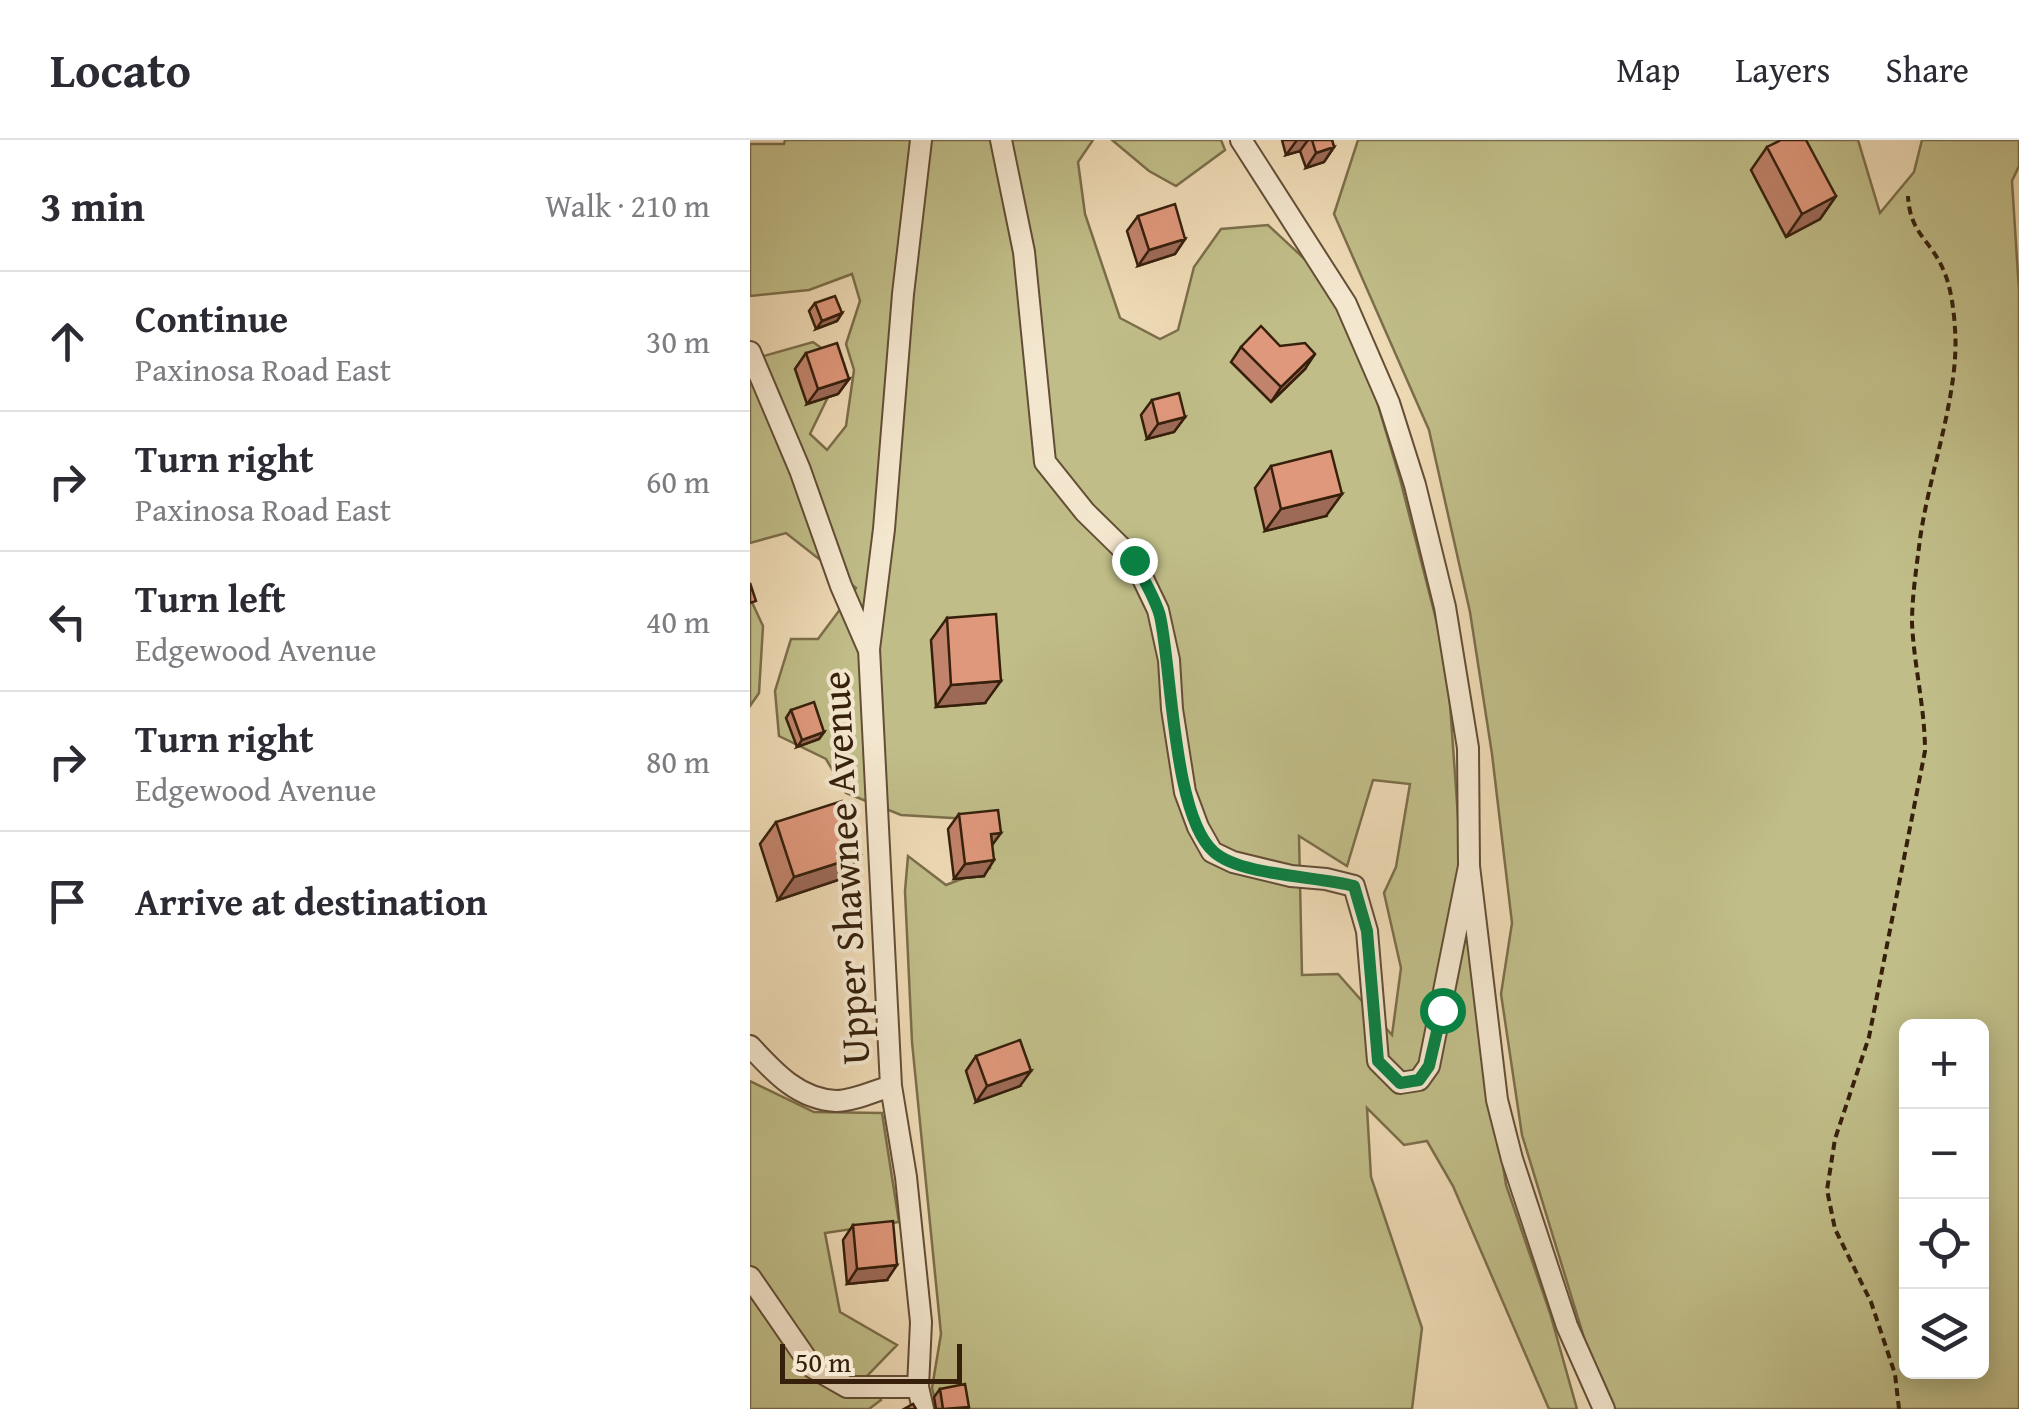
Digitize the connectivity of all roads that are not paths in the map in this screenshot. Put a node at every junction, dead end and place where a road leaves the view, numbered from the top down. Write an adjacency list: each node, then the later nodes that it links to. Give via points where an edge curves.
1 (921, 140): 5 (street, Upper Shawnee Avenue)
2 (1001, 140): 6 (street, via 1024,252 1044,462 1134,560 1158,610 1186,792 1198,826 1212,852 1233,862 1354,886 1367,931 1378,1061 1400,1083 1419,1080 1429,1066)
3 (1241, 140): 6 (street, via 1346,304 1415,485 1468,748)
4 (750, 352): 5 (street)
5 (869, 649): 8 (street, Upper Shawnee Avenue)
6 (1469, 866): 12 (street, via 1497,1100 1568,1326)
7 (750, 1046): 8 (street, via 803,1093 838,1101)
8 (890, 1086): 10 (street, Upper Shawnee Avenue, via 921,1322)
9 (750, 1278): 10 (street, via 812,1368 847,1387)
10 (918, 1387): 11 (street, Upper Shawnee Avenue)
11 (924, 1409)
12 (1604, 1409)

